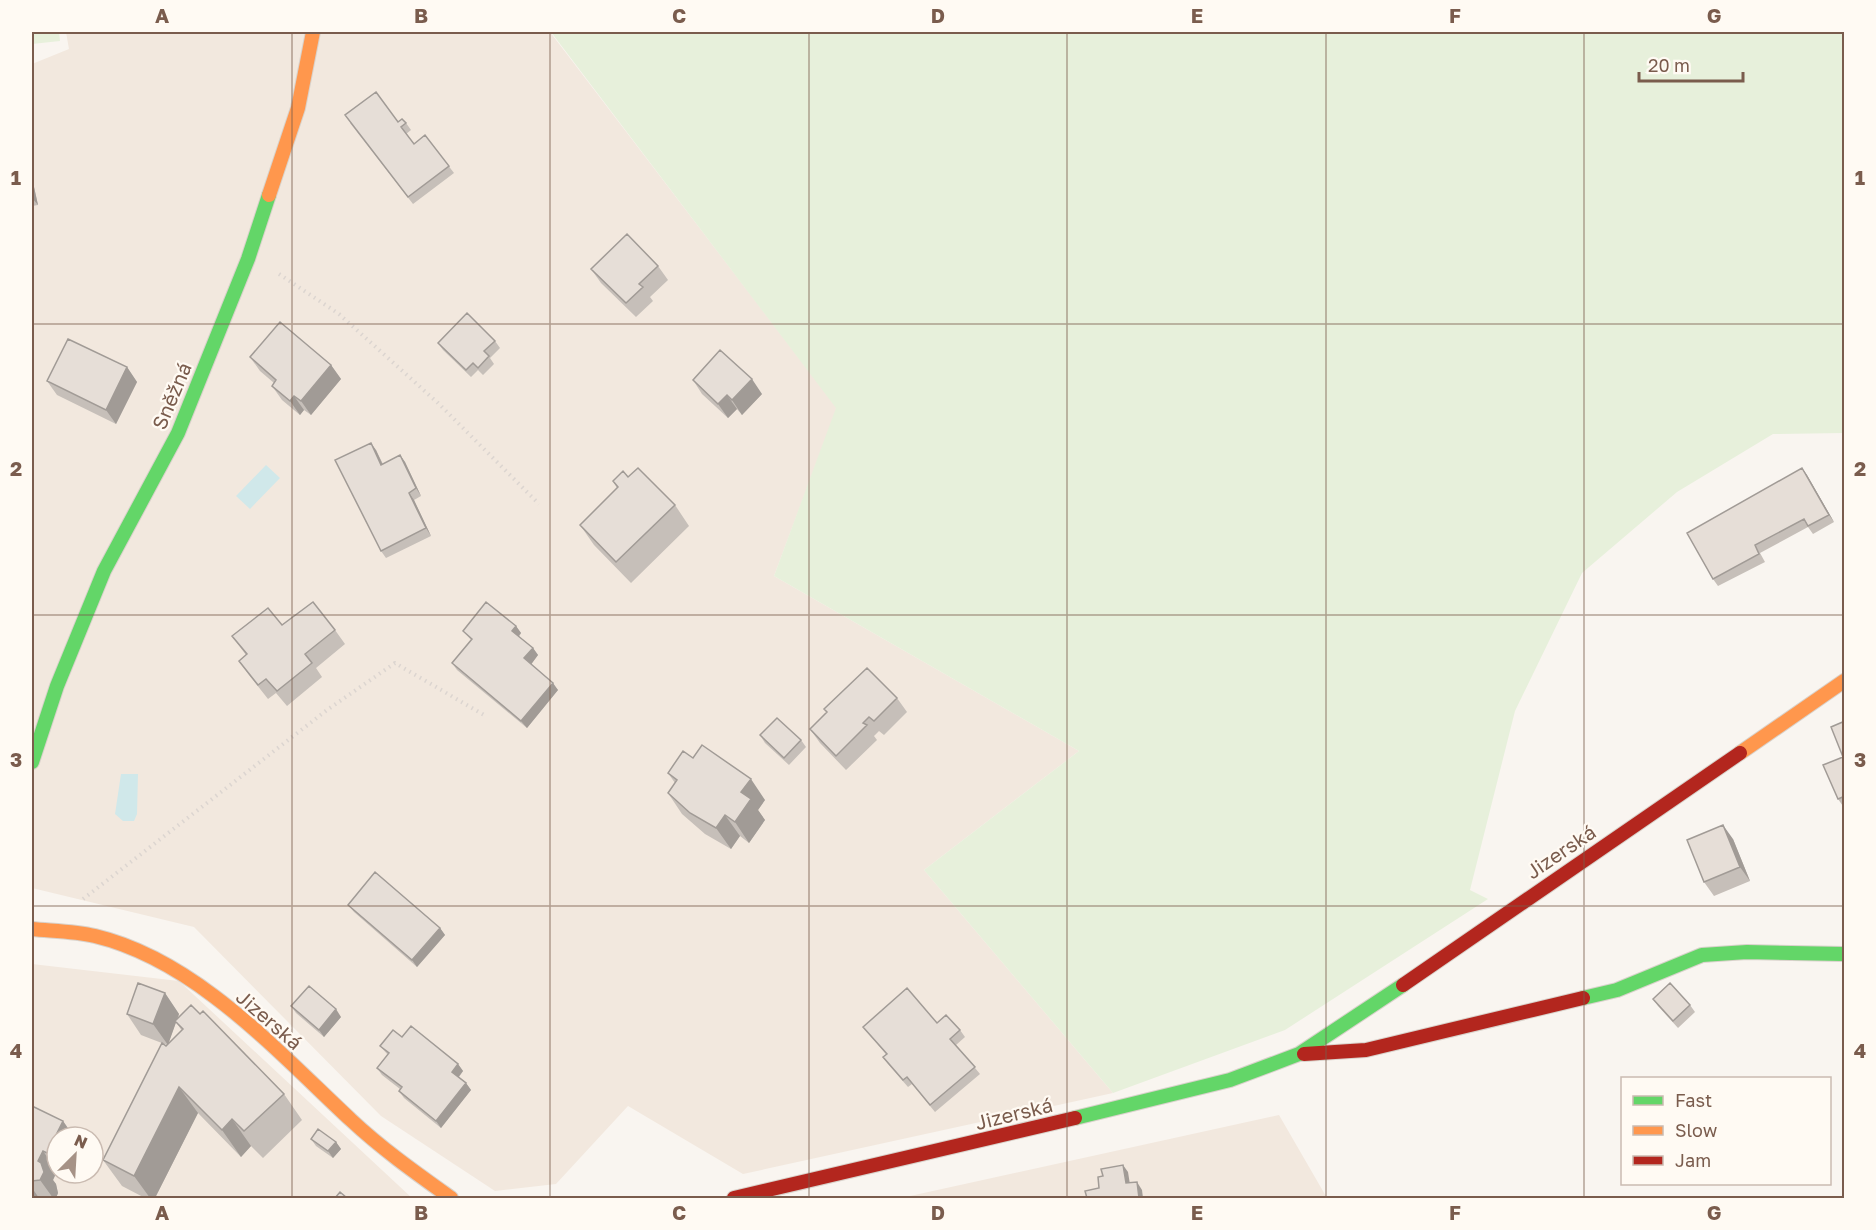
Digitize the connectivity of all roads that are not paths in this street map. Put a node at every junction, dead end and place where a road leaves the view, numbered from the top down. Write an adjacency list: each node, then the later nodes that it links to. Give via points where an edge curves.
1 (313, 32): 3 (street, Sněžná, via 298,108 248,260 178,433 104,571 57,686)
2 (1845, 681): 6 (street, Jizerská)
3 (32, 762)
4 (32, 929): 7 (street, Jizerská, via 119,942 162,963 229,1009 395,1160)
5 (1845, 954): 6 (street, Jizerská, via 1702,955 1617,990 1366,1050)
6 (1299, 1054): 8 (street, Jizerská, via 1230,1080)
7 (451, 1198)
8 (734, 1198)

